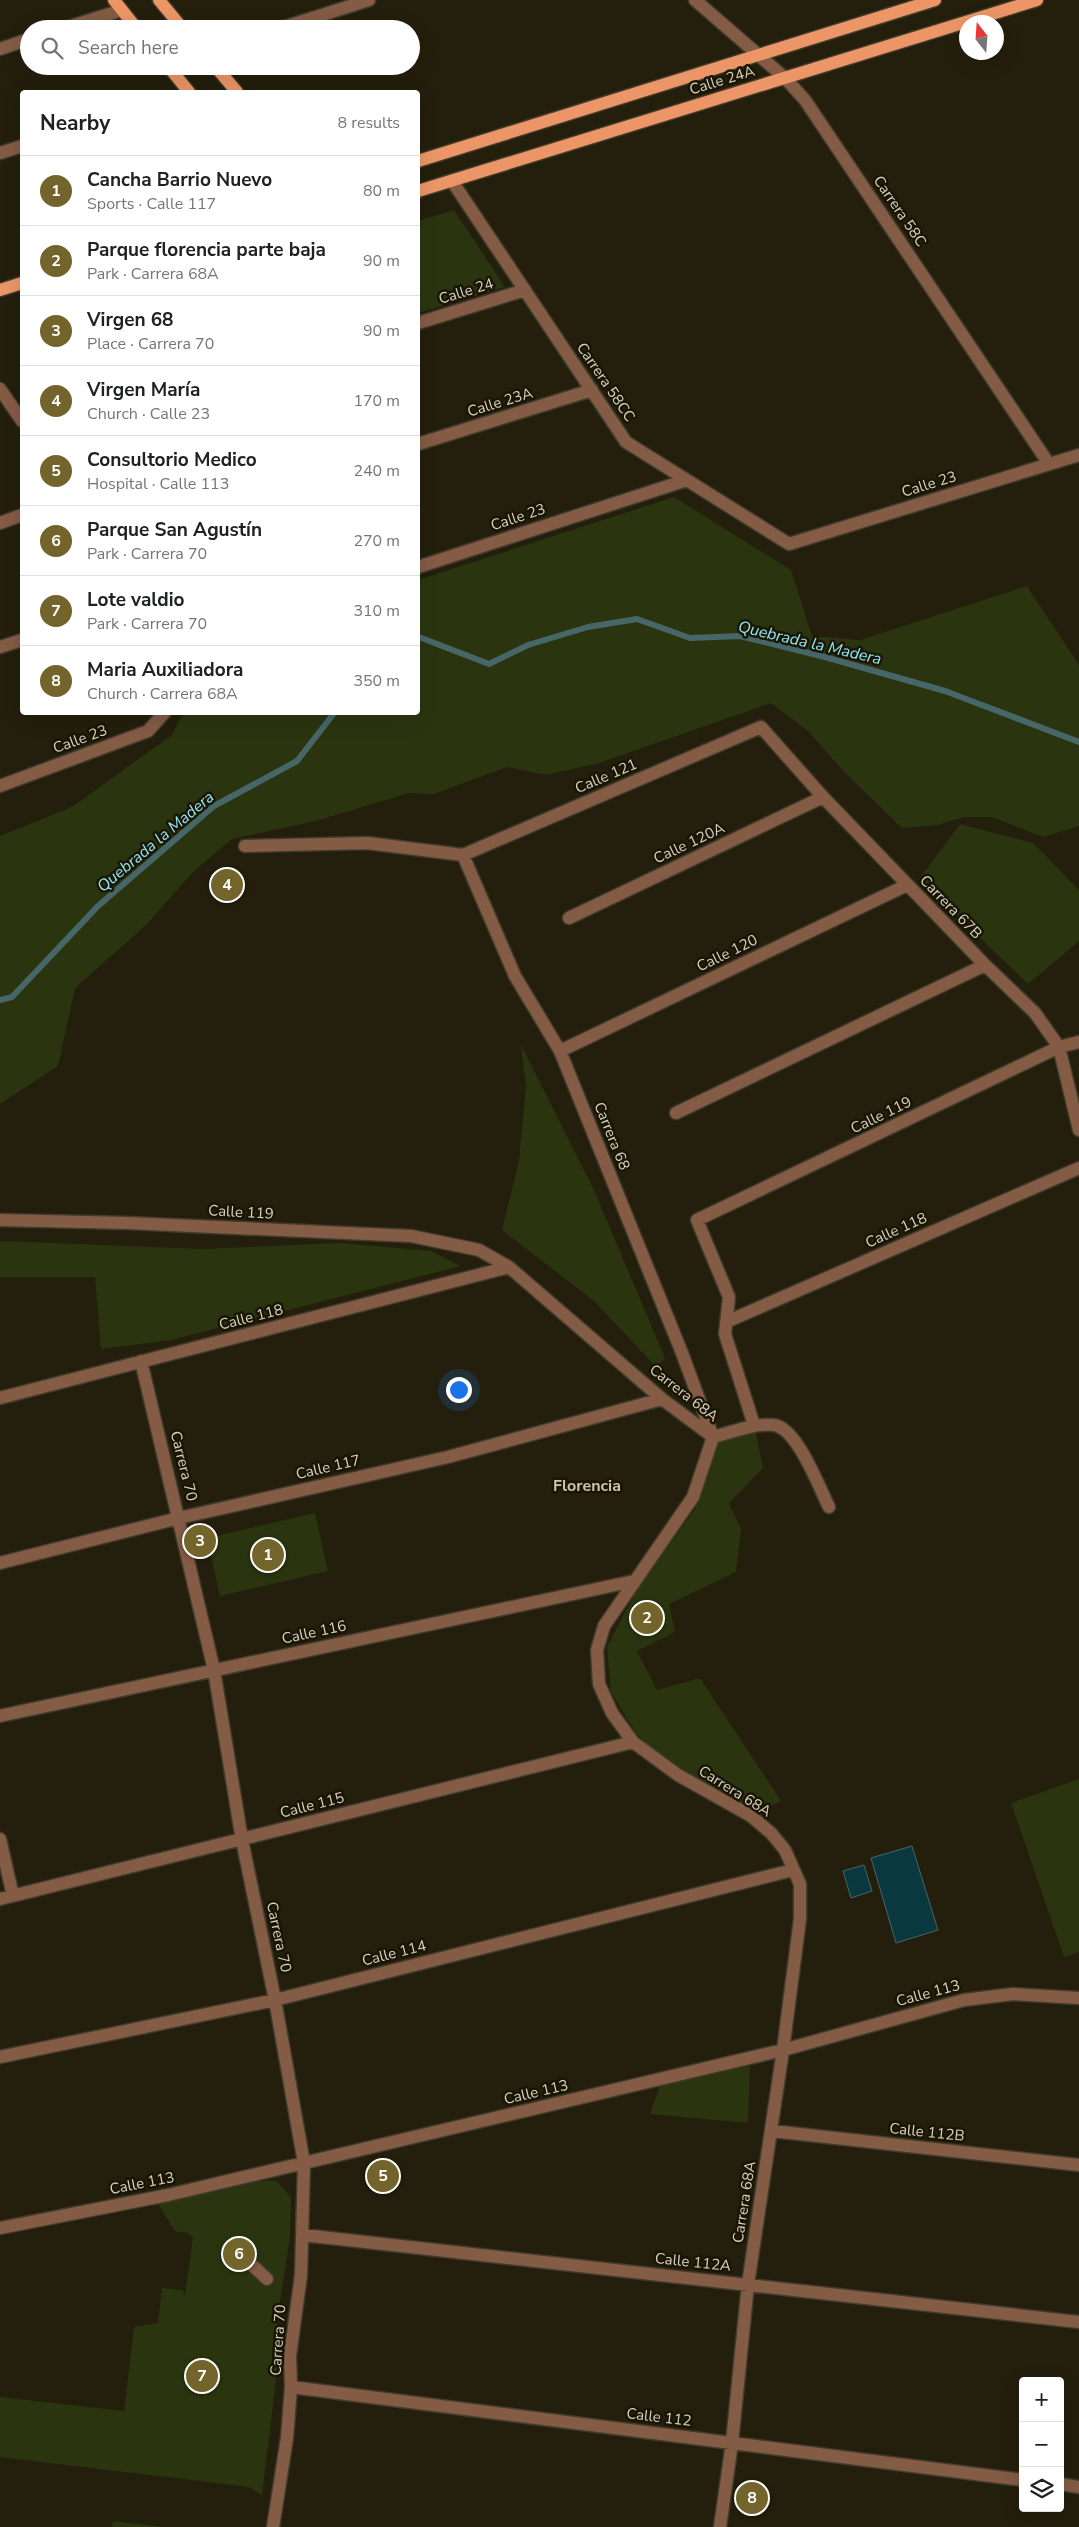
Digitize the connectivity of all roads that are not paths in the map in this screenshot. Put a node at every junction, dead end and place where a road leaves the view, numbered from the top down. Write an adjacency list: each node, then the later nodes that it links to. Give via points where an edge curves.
1 (159, 0): 9 (main road)
2 (369, 0): 10 (street)
3 (695, 0): 13 (street, Carrera 58C)
4 (936, 0): 13 (main road, Calle 24A)
5 (1037, 0): 16 (main road, Calle 24A)
6 (118, 5): 7 (street); 8 (main road)
7 (83, 20)
8 (130, 20)
9 (176, 20)
10 (306, 20)
11 (20, 42): 12 (street)
12 (0, 48)
13 (758, 55): 16 (street, Carrera 58C); 21 (main road, Calle 24A)
14 (175, 75): 17 (main road)
15 (223, 75): 18 (main road)
16 (785, 78): 22 (main road, Calle 24A); 33 (street, Carrera 58C, via 821,123)
17 (187, 90)
18 (235, 90)
19 (20, 147): 20 (street)
20 (0, 153)
21 (420, 160)
22 (452, 181): 23 (main road, Calle 24A); 26 (street, Carrera 58CC)
23 (420, 190)
24 (20, 284): 25 (main road)
25 (0, 290)
26 (525, 290): 27 (street, Calle 24); 29 (street, Carrera 58CC)
27 (420, 322)
28 (0, 388): 30 (street)
29 (592, 390): 31 (street, Calle 23A); 34 (street, Carrera 58CC, via 626,442)
30 (20, 418)
31 (420, 443)
32 (1079, 455): 33 (street, Calle 23)
33 (1049, 464): 37 (street, Calle 23)
34 (687, 480): 37 (street, Carrera 58CC); 38 (street, Calle 23)
35 (20, 516): 36 (street)
36 (0, 523)
37 (789, 544)
38 (420, 565)
39 (20, 641): 40 (street)
40 (0, 647)
41 (162, 715): 43 (street, Calle 23, via 148,731)
42 (762, 727): 44 (street, Carrera 67B); 46 (street, Calle 121)
43 (0, 786)
44 (823, 797): 47 (street, Carrera 67B); 48 (street, Calle 120A)
45 (245, 846): 46 (street, via 367,843)
46 (463, 855): 52 (street, Carrera 68, via 515,976)
47 (907, 885): 49 (street, Carrera 67B); 52 (street, Calle 120)
48 (569, 918)
49 (985, 965): 51 (street, Carrera 67B, via 1035,1013); 53 (street)
50 (1079, 1042): 51 (street, Calle 119)
51 (1059, 1048): 54 (street, Carrera 67B); 59 (street, Calle 119, via 697,1220 729,1297)
52 (560, 1051): 64 (street, Carrera 68, via 679,1344)
53 (676, 1113)
54 (1079, 1130)
55 (1079, 1168): 59 (street, Calle 118)
56 (0, 1220): 57 (street, Calle 119, via 411,1236)
57 (479, 1250): 58 (street, Carrera 68A)
58 (509, 1267): 60 (street, Calle 118); 62 (street, Carrera 68A)
59 (726, 1322): 63 (street, via 725,1334)
60 (141, 1361): 61 (street, Calle 118); 66 (street, Carrera 70)
61 (0, 1398)
62 (662, 1399): 64 (street, Carrera 68A); 66 (street, Calle 117, via 448,1457)
63 (754, 1425): 64 (street); 65 (street, via 776,1425 794,1438)
64 (713, 1437): 68 (street, Carrera 68A, via 693,1497)
65 (829, 1507)
66 (180, 1518): 67 (street, Calle 117); 69 (street, Carrera 70)
67 (0, 1563)
68 (634, 1581): 69 (street, Calle 116); 71 (street, Carrera 68A, via 604,1626 597,1650 599,1684 612,1713)
69 (214, 1670): 70 (street, Calle 116); 73 (street, Carrera 70)
70 (0, 1716)
71 (632, 1742): 73 (street, Calle 115); 74 (street, Carrera 68A, via 678,1775 751,1816 785,1850)
72 (0, 1839): 75 (street)
73 (242, 1840): 75 (street, Calle 115); 78 (street, Carrera 70)
74 (793, 1870): 78 (street, Calle 114); 79 (street, Carrera 68A, via 800,1884 800,1919)
75 (13, 1896): 76 (street, Calle 115)
76 (0, 1899)
77 (1079, 1998): 79 (street, Calle 113, via 1014,1994 964,2000)
78 (275, 2000): 80 (street, Calle 114); 82 (street, Carrera 70)
79 (783, 2050): 81 (street, Carrera 68A); 82 (street, Calle 113)
80 (0, 2057)
81 (772, 2131): 83 (street, Calle 112B); 88 (street, Carrera 68A)
82 (304, 2163): 84 (street, Calle 113, via 168,2195); 85 (street, Carrera 70)
83 (1079, 2166)
84 (0, 2228)
85 (303, 2235): 88 (street, Calle 112A); 90 (street, Carrera 70, via 290,2356)
86 (253, 2266): 87 (street)
87 (267, 2278)
88 (748, 2284): 89 (street, Calle 112A); 91 (street, Carrera 68A)
89 (1079, 2322)
90 (291, 2387): 91 (street, Calle 112); 95 (street, Carrera 70, via 287,2438)
91 (732, 2443): 92 (street, Calle 112); 96 (street, Carrera 68A)
92 (1019, 2479)
93 (1064, 2485): 94 (street)
94 (1079, 2487)
95 (273, 2527)
96 (720, 2527)

